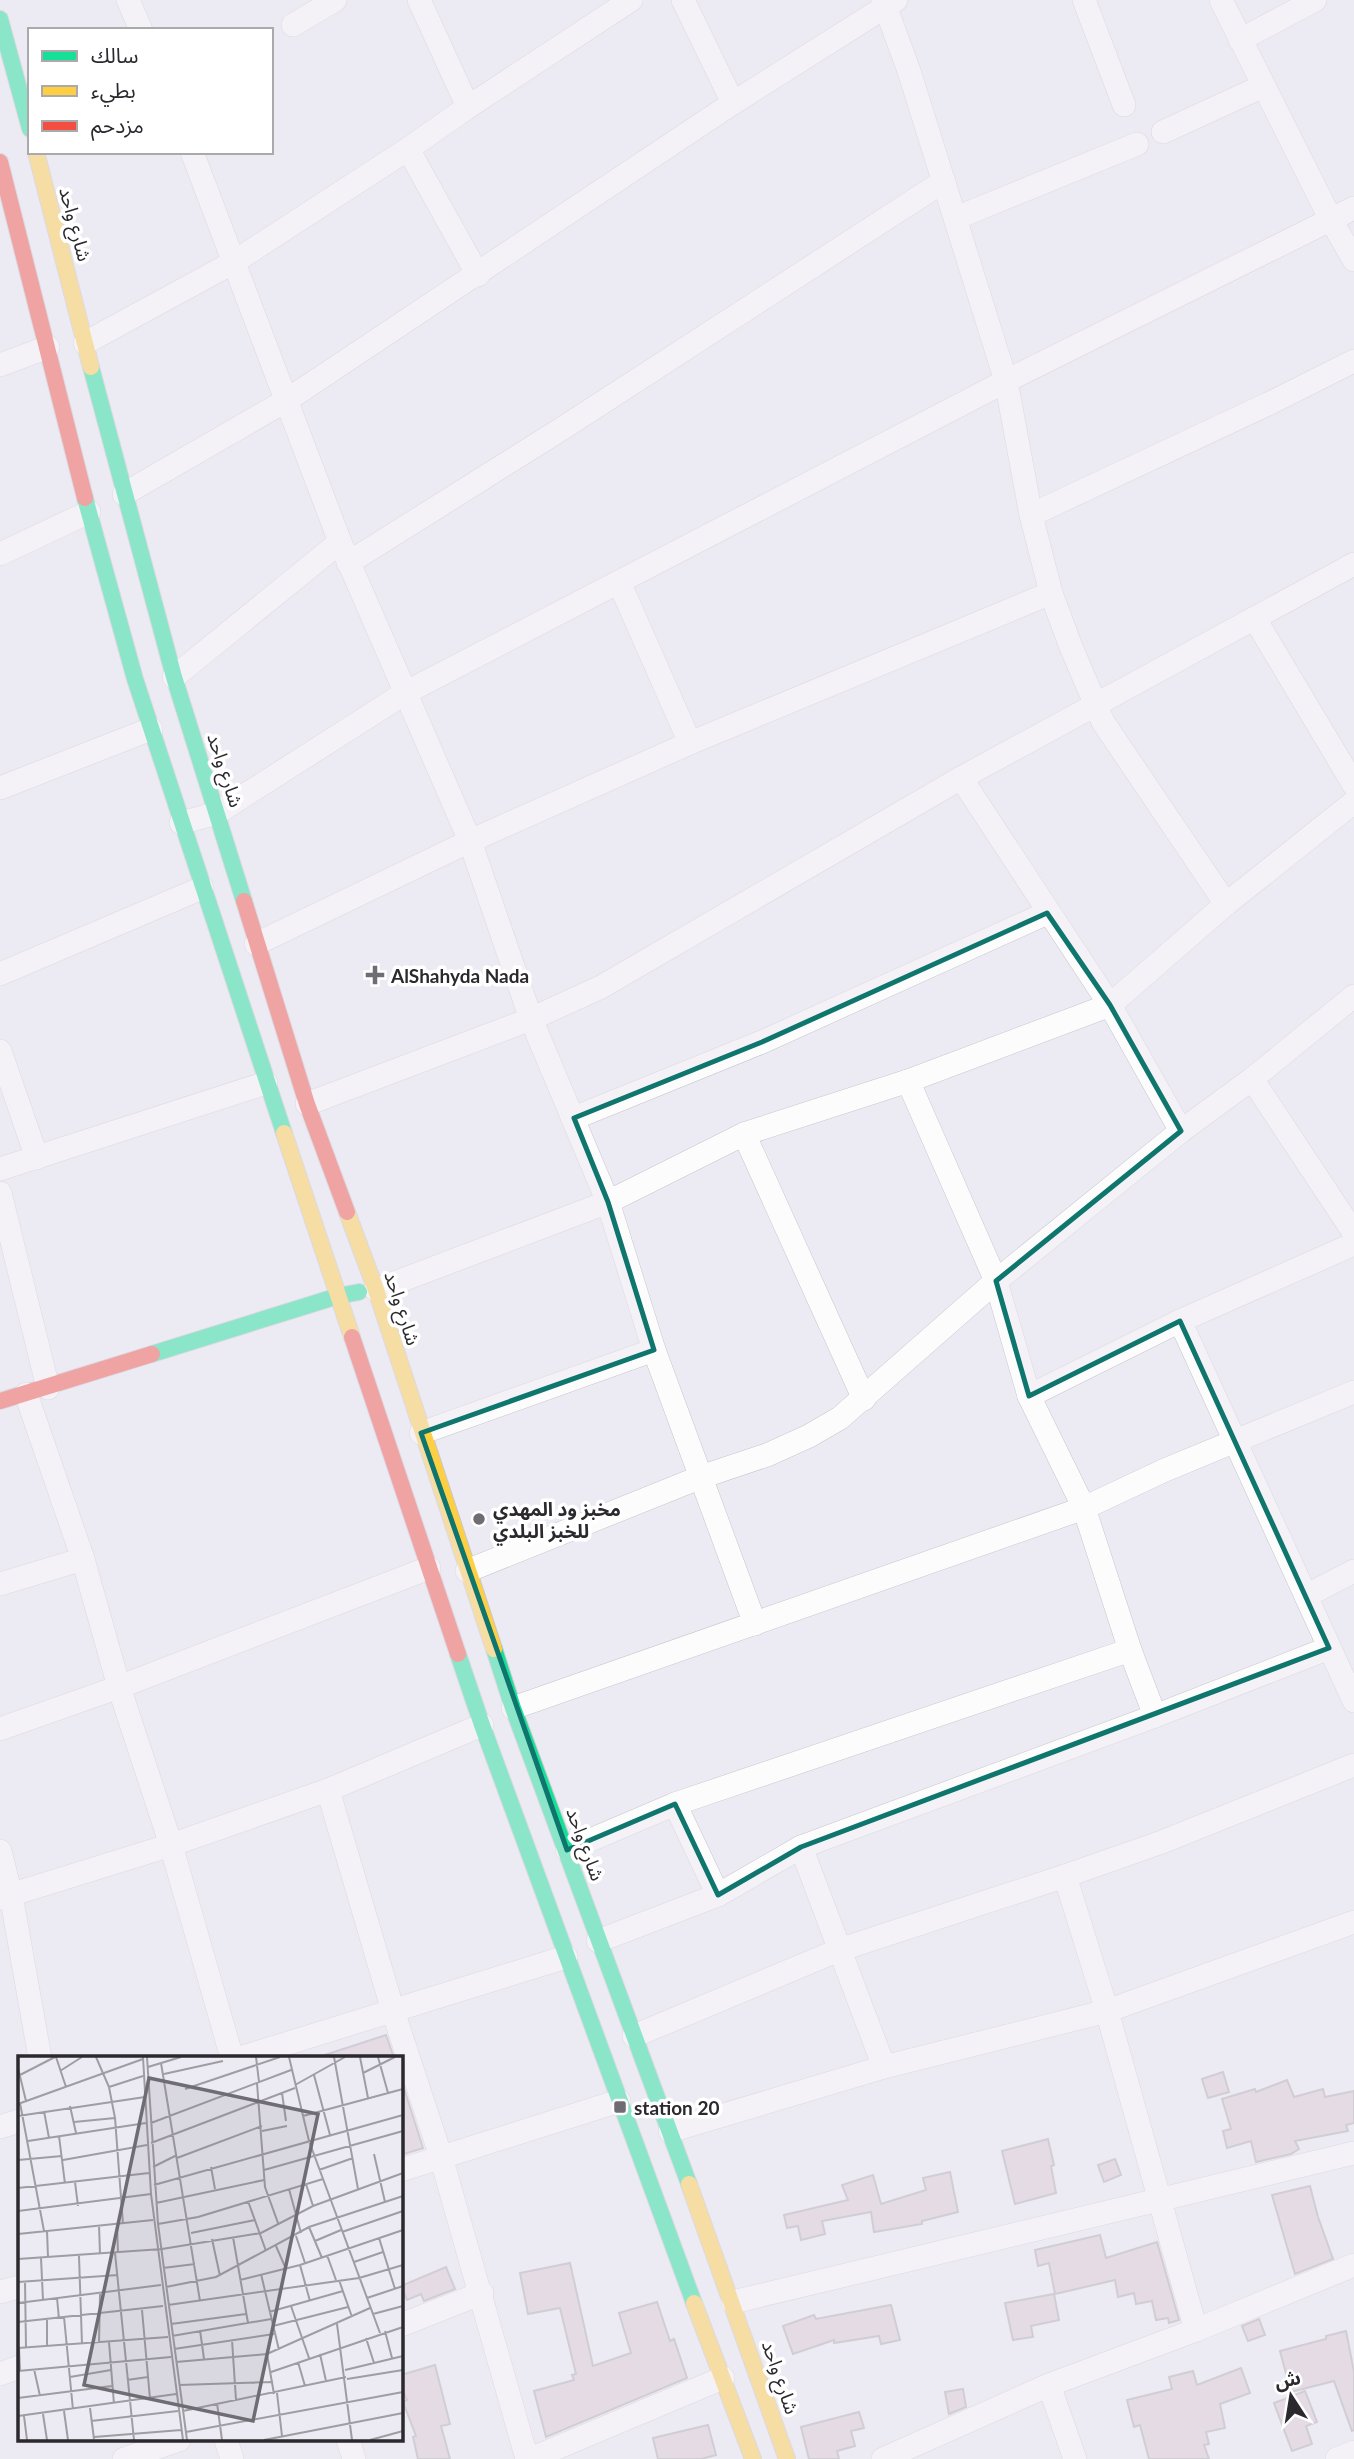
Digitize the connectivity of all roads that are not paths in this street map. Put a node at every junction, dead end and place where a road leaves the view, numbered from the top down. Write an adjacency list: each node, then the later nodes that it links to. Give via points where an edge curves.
1 (128, 0): 12 (street)
2 (335, 0): 11 (street)
3 (419, 0): 18 (street)
4 (631, 0): 18 (street)
5 (683, 0): 16 (street)
6 (1084, 0): 17 (street)
7 (1221, 0): 13 (street)
8 (1315, 0): 13 (street)
9 (888, 2): 16 (street); 26 (street)
10 (0, 19): 14 (street)
11 (293, 25)
12 (140, 28)
13 (1240, 40): 15 (street)
14 (5, 58): 19 (street)
15 (1263, 86): 20 (street); 29 (street)
16 (733, 103): 32 (street)
17 (1124, 106)
18 (468, 107): 22 (street)
19 (28, 123)
20 (1163, 132)
21 (1137, 144): 28 (street)
22 (408, 149): 31 (street); 32 (street)
23 (37, 154): 33 (street, شارع واحد)
24 (193, 154): 31 (street)
25 (0, 162): 34 (street)
26 (944, 181): 28 (street); 42 (street, via 563,428)
27 (1354, 208): 29 (street)
28 (956, 218): 37 (street)
29 (1331, 220): 30 (street); 37 (street)
30 (1354, 260)
31 (234, 261): 33 (street); 38 (street)
32 (478, 275): 38 (street)
33 (85, 343): 39 (street, شارع واحد)
34 (48, 347): 36 (street); 40 (street)
35 (1354, 361): 41 (street)
36 (0, 365)
37 (1006, 381): 41 (street); 45 (street)
38 (287, 400): 39 (street); 42 (street)
39 (124, 494): 48 (street, شارع واحد)
40 (89, 512): 43 (street); 51 (street)
41 (1031, 515): 46 (street)
42 (344, 553): 48 (street); 49 (street)
43 (0, 554)
44 (1354, 564): 47 (street)
45 (619, 582): 49 (street); 52 (street)
46 (1051, 593): 50 (street); 52 (street)
47 (1255, 619): 50 (street); 54 (street)
48 (174, 677): 57 (street, شارع واحد)
49 (405, 693): 57 (street); 59 (street)
50 (1094, 706): 53 (street); 61 (street)
51 (151, 729): 55 (street); 58 (street)
52 (690, 743): 59 (street)
53 (961, 778): 62 (street); 67 (street, via 601,987)
54 (1354, 785)
55 (0, 788)
56 (1354, 802): 61 (street)
57 (217, 813): 58 (street); 63 (street, شارع واحد)
58 (181, 823): 60 (street)
59 (470, 841): 63 (street); 67 (street)
60 (202, 888): 64 (street); 71 (street)
61 (1226, 904): 66 (street)
62 (1047, 912): 66 (street); 73 (street, via 762,1042)
63 (256, 944): 72 (street, شارع واحد)
64 (0, 974)
65 (1354, 996): 69 (street)
66 (1110, 1005): 70 (street); 74 (street)
67 (531, 1019): 72 (street); 73 (street)
68 (0, 1051): 76 (street)
69 (1252, 1079): 74 (street); 80 (street)
70 (908, 1081): 75 (street); 82 (street)
71 (266, 1083): 76 (street); 84 (street)
72 (307, 1104): 83 (street, شارع واحد)
73 (574, 1118): 79 (street)
74 (1181, 1131): 82 (street)
75 (744, 1134): 79 (street); 91 (street)
76 (37, 1158): 77 (street)
77 (0, 1169)
78 (0, 1193): 87 (street)
79 (608, 1202): 83 (street); 86 (street)
80 (1354, 1233)
81 (1354, 1244): 85 (street)
82 (996, 1282): 90 (street); 91 (street)
83 (376, 1290): 84 (street); 93 (street, شارع واحد)
84 (338, 1296): 87 (street); 98 (street)
85 (1180, 1321): 90 (street); 94 (street)
86 (654, 1350): 93 (street); 95 (street)
87 (48, 1388): 89 (street)
88 (1354, 1392): 94 (street)
89 (26, 1394): 92 (street); 97 (street)
90 (1029, 1396): 96 (street)
91 (864, 1399): 95 (street, via 809,1436)
92 (0, 1401)
93 (421, 1433): 99 (street, شارع واحد)
94 (1236, 1441): 96 (street); 102 (street)
95 (701, 1477): 99 (street); 103 (street)
96 (1084, 1508): 103 (street); 105 (street)
97 (83, 1559): 101 (street); 106 (street)
98 (429, 1568): 106 (street); 110 (street)
99 (467, 1571): 108 (street, شارع واحد)
100 (1354, 1571): 102 (street)
101 (0, 1584)
102 (1306, 1596): 104 (street)
103 (755, 1624): 108 (street)
104 (1329, 1647): 107 (street); 109 (street)
105 (1130, 1650): 109 (street); 114 (street)
106 (119, 1687): 111 (street); 115 (street)
107 (1354, 1701)
108 (513, 1708): 117 (street, شارع واحد)
109 (1155, 1716): 116 (street)
110 (482, 1725): 113 (street); 125 (street)
111 (0, 1729)
112 (1354, 1765): 119 (street)
113 (328, 1790): 115 (street); 126 (street)
114 (675, 1804): 117 (street); 120 (street)
115 (172, 1845): 121 (street); 130 (street)
116 (801, 1847): 120 (street); 124 (street)
117 (567, 1850): 123 (street, شارع واحد)
118 (0, 1851): 121 (street)
119 (1066, 1876): 124 (street); 127 (street)
120 (718, 1895): 123 (street)
121 (5, 1897): 129 (street)
122 (1354, 1922): 127 (street)
123 (598, 1941): 128 (street, شارع واحد)
124 (839, 1950): 128 (street); 132 (street)
125 (566, 1957): 126 (street); 133 (street)
126 (393, 2011): 131 (street); 138 (street)
127 (1107, 2011): 132 (street); 140 (street)
128 (634, 2036): 136 (street, شارع واحد)
129 (40, 2056)
130 (231, 2056)
131 (247, 2056)
132 (884, 2067): 136 (street)
133 (619, 2101): 138 (street); 150 (street)
134 (18, 2121): 135 (street)
135 (0, 2127)
136 (670, 2131): 145 (street, شارع واحد)
137 (1354, 2153): 140 (street)
138 (441, 2157): 139 (street); 144 (street)
139 (402, 2170)
140 (1160, 2200): 145 (street); 147 (street)
141 (1354, 2265): 147 (street)
142 (18, 2287): 143 (street)
143 (0, 2292)
144 (482, 2293): 146 (street); 159 (street)
145 (733, 2302): 161 (street, شارع واحد)
146 (402, 2325)
147 (1196, 2330): 151 (street)
148 (18, 2367): 149 (street)
149 (0, 2374)
150 (723, 2378): 159 (street); 160 (street)
151 (1049, 2385): 162 (street); 163 (street)
152 (173, 2442): 156 (street)
153 (227, 2442): 157 (street)
154 (349, 2442): 158 (street)
155 (1354, 2452): 164 (street)
156 (124, 2459)
157 (232, 2459)
158 (354, 2459)
159 (528, 2459)
160 (753, 2459)
161 (787, 2459)
162 (883, 2459)
163 (1074, 2459)
164 (1337, 2459)

